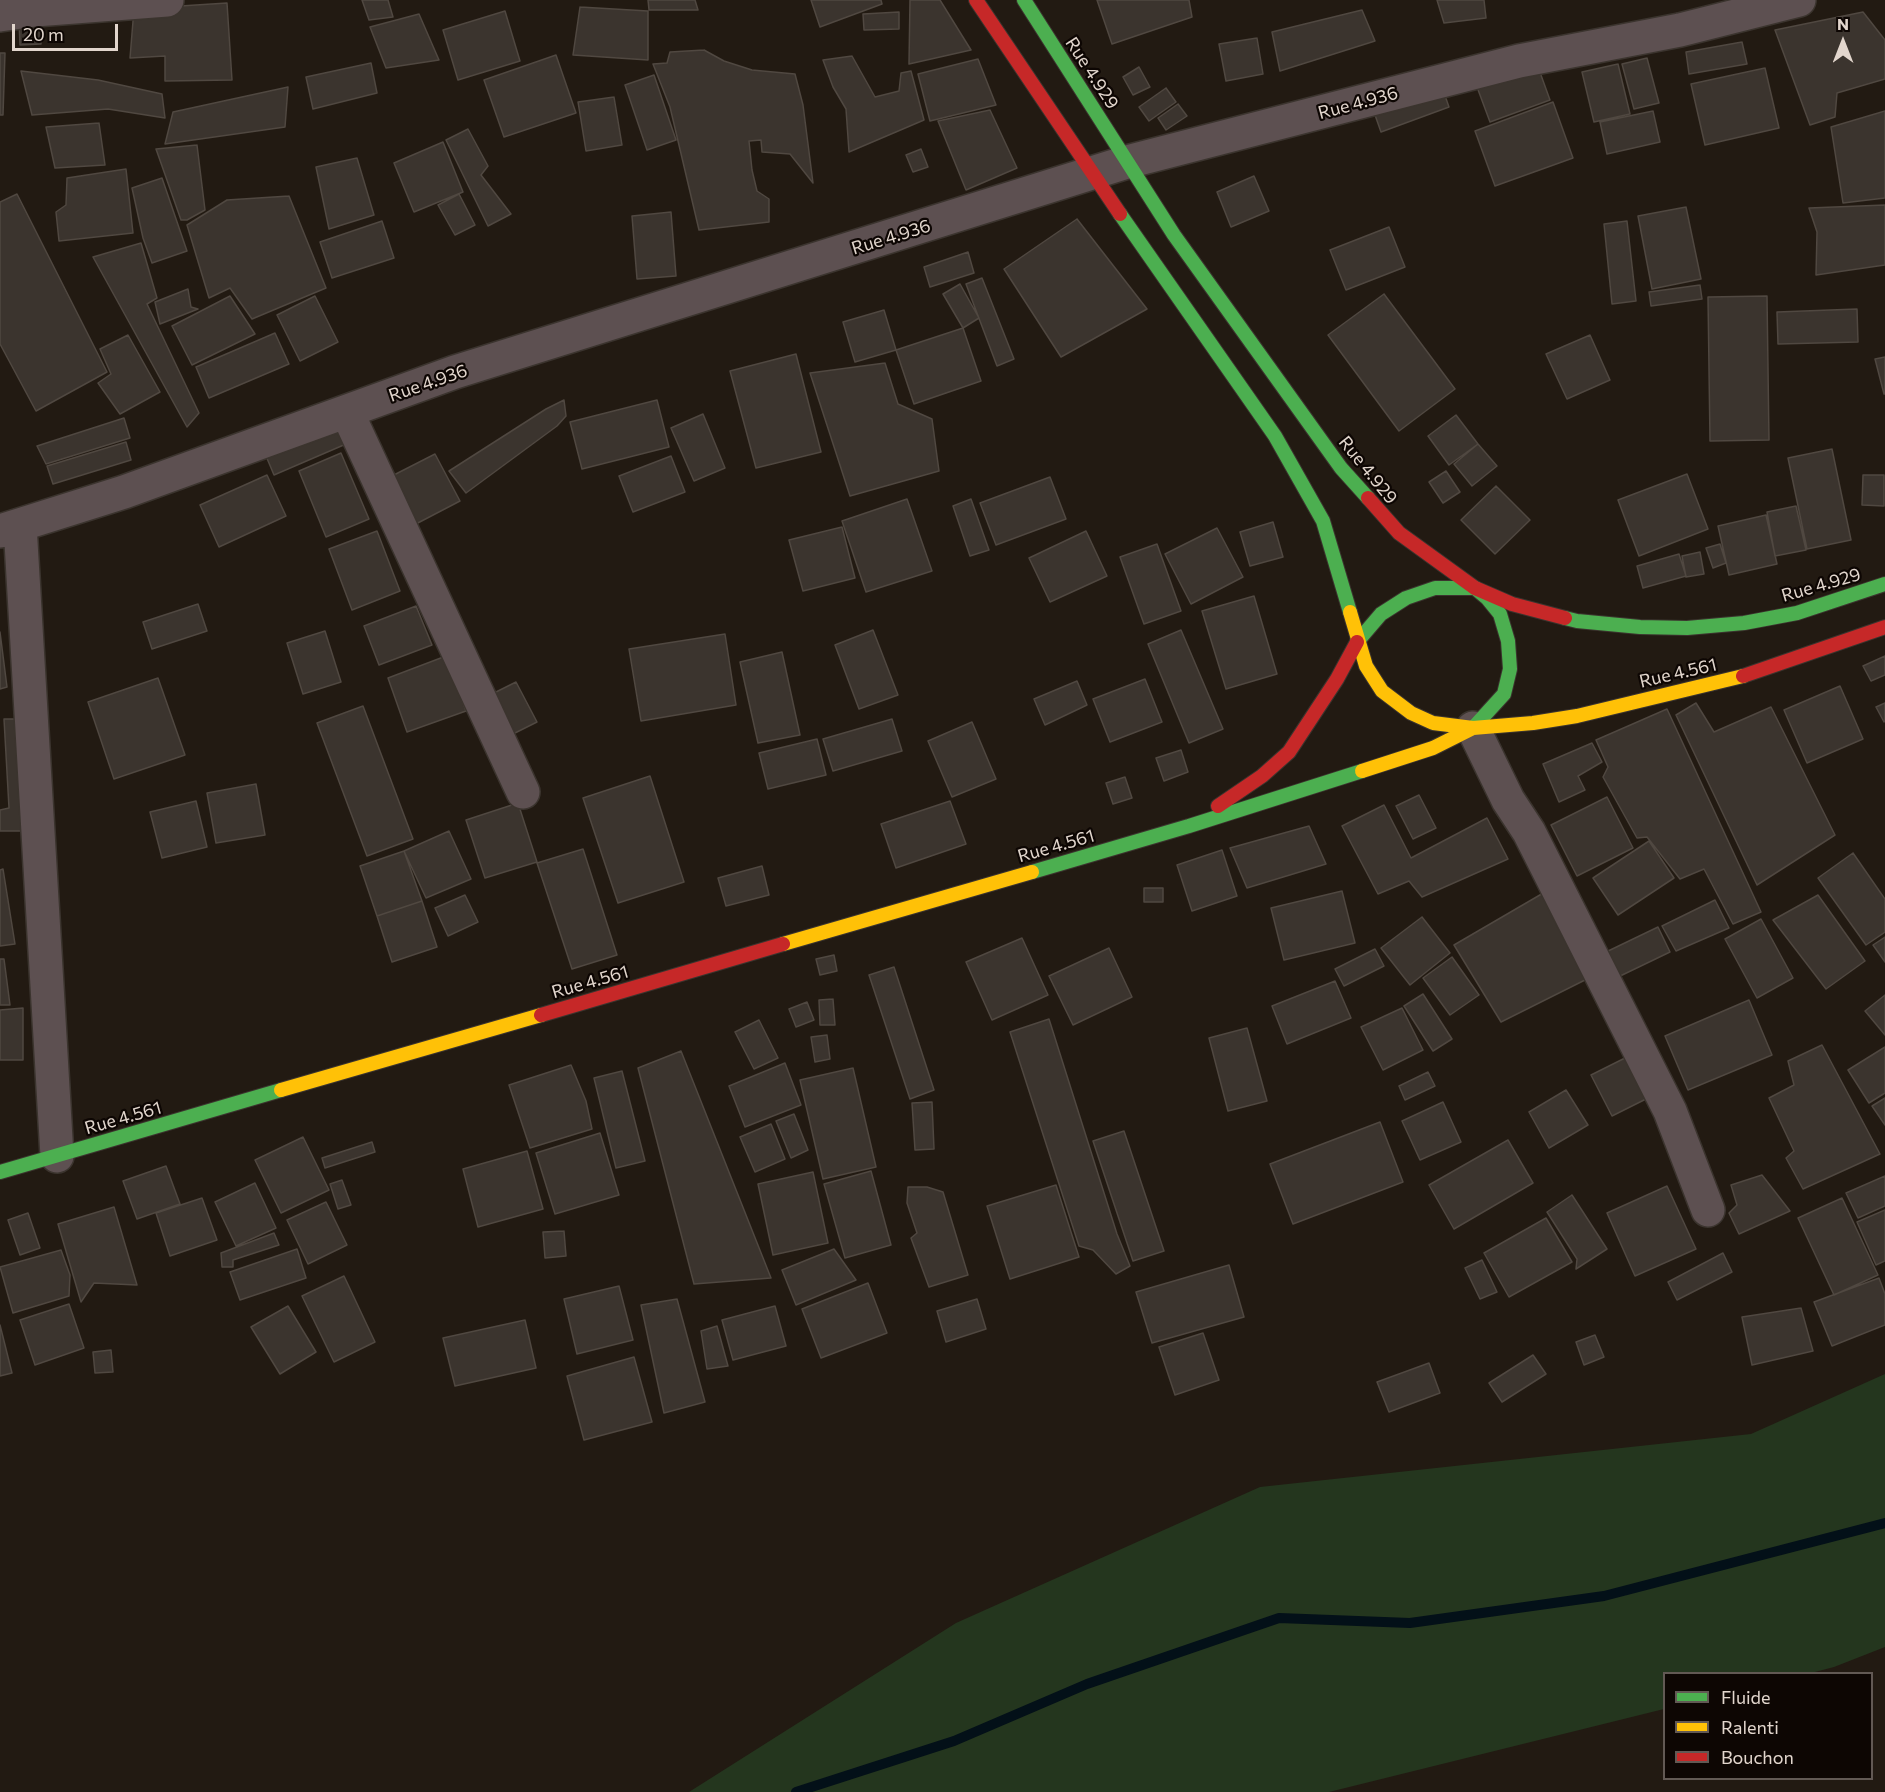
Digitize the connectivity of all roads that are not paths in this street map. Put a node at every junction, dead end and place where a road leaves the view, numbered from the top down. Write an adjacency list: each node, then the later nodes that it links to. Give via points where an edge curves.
1 (167, 0): 5 (street)
2 (976, 0): 8 (main road)
3 (1024, 0): 7 (main road, Rue 4.929)
4 (1799, 0): 7 (street, Rue 4.936, via 1680,30 1518,61)
5 (35, 5): 6 (street)
6 (0, 15)
7 (1127, 162): 8 (street, Rue 4.936); 12 (main road, Rue 4.929, via 1174,235 1341,468 1399,533)
8 (1092, 174): 9 (street, Rue 4.936, via 455,372); 14 (main road, via 1275,436 1323,521)
9 (347, 412): 10 (street, Rue 4.936, via 145,485); 16 (street)
10 (10, 528): 18 (street)
11 (1885, 584): 12 (main road, Rue 4.929, via 1797,613 1687,628 1577,621)
12 (1475, 588): 14 (main road, via 1435,588 1406,598 1381,614); 15 (main road, via 1500,614 1508,641 1510,669 1504,693)
13 (1885, 627): 15 (main road, Rue 4.561, via 1742,676 1681,691 1577,716)
14 (1357, 642): 15 (main road, Rue 4.561, via 1382,691 1411,713 1433,723); 17 (main road, Rue 4.561, via 1289,752 1262,776)
15 (1473, 728): 17 (main road, Rue 4.561, via 1433,748); 20 (street, via 1670,1111)
16 (523, 792)
17 (1190, 826): 18 (main road, Rue 4.561)
18 (57, 1156): 19 (main road, Rue 4.561)
19 (0, 1172)
20 (1708, 1210)

